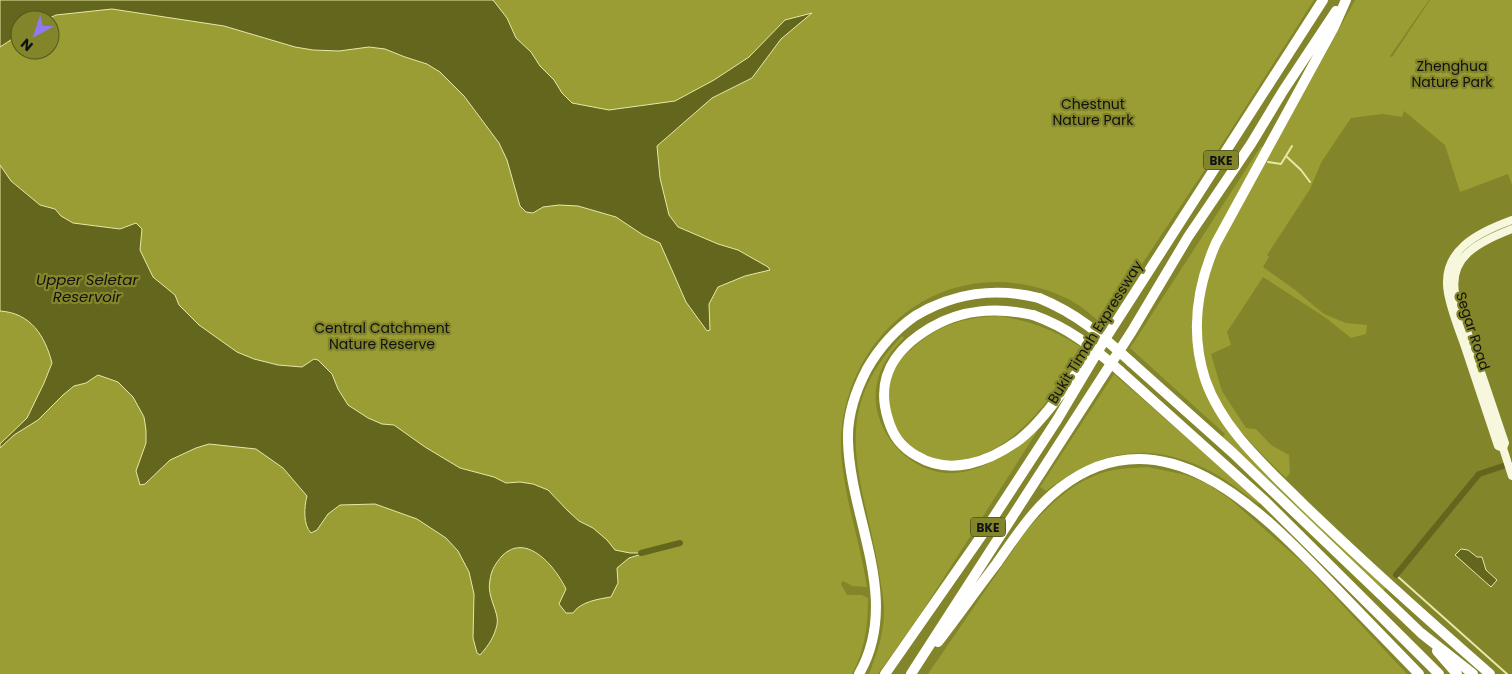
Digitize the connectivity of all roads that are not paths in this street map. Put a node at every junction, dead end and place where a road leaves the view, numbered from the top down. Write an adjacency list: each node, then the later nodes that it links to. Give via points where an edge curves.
1 (1323, 0): 5 (highway, Bukit Timah Expressway / BKE)
2 (1344, 0): 8 (highway, via 1334,27 1216,242 1200,290 1196,318 1199,357 1213,398 1254,453); 12 (highway, Bukit Timah Expressway / BKE, via 1188,237 1132,331)
3 (1512, 220): 6 (street, Segar Road, via 1471,238 1452,262 1447,282 1449,300 1471,366 1498,446)
4 (1512, 229): 6 (street, Segar Road, via 1468,252 1458,267 1454,284 1505,443)
5 (1106, 336): 11 (highway, Bukit Timah Expressway / BKE, via 1057,420); 14 (highway, bridge, via 1078,370 1042,416 1020,439 1000,452 978,462 955,467 928,463 894,437 884,406 887,374 904,348 929,328 956,316 992,310 1033,315 1052,322 1074,334 1100,353 1266,501)
6 (1503, 448): 7 (street, Segar Road)
7 (1511, 472)
8 (1406, 601): 17 (highway); 18 (highway)
9 (1421, 633): 10 (highway, bridge, via 1233,454 1099,334 1071,313 1039,298 1008,292 984,293 940,303 906,323 877,352 857,391 850,415 848,440 851,475 876,596 876,631); 15 (highway); 16 (highway)
10 (859, 674)
11 (886, 674)
12 (912, 674): 13 (highway, via 1045,501 1085,472 1141,458 1201,474 1249,504 1275,526)
13 (1419, 674)
14 (1439, 674)
15 (1457, 674)
16 (1473, 674)
17 (1477, 674)
18 (1490, 674)

